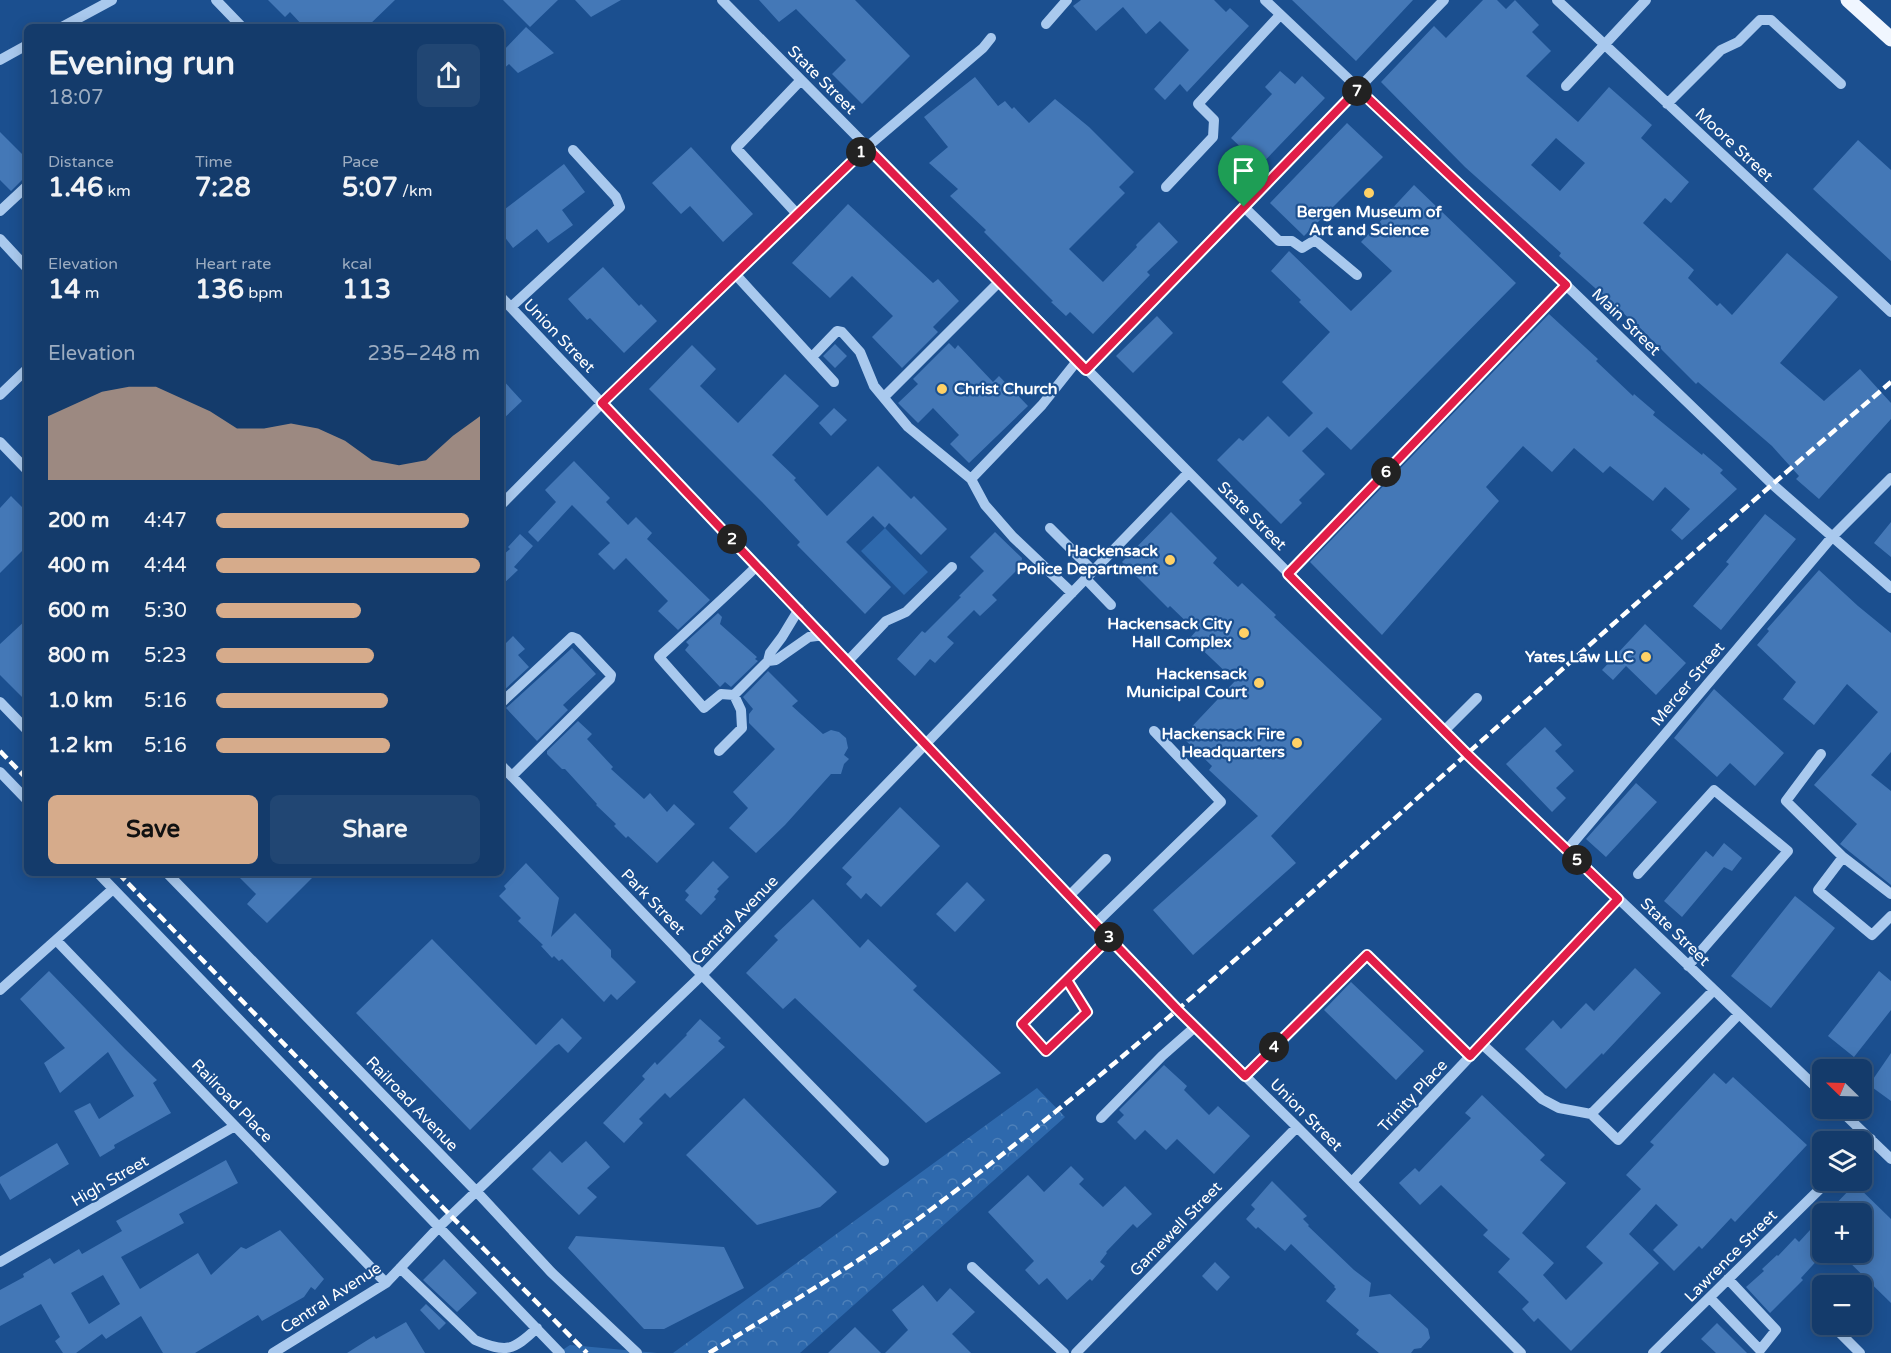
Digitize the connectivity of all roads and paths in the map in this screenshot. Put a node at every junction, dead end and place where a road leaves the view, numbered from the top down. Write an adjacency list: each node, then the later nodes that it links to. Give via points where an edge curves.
1 (112, 0): 11 (street)
2 (216, 0): 12 (street)
3 (722, 0): 19 (street, State Street)
4 (1067, 0): 13 (street)
5 (1265, 0): 10 (street, Main Street)
6 (1444, 0): 22 (street)
7 (1557, 0): 16 (street, Moore Street)
8 (1646, 0): 16 (street)
9 (1848, 0): 15 (main road)
10 (1280, 15): 22 (street, Main Street); 26 (street, via 1198,104 1214,120 1213,137)
11 (68, 24)
12 (239, 24)
13 (1046, 24)
14 (991, 38): 24 (street)
15 (1891, 39)
16 (1604, 45): 21 (street); 23 (street, Moore Street)
17 (24, 47): 18 (street)
18 (0, 60)
19 (801, 80): 24 (street, State Street); 30 (street, via 735,148)
20 (1841, 84): 23 (street, via 1771,20 1760,20 1738,42 1721,50)
21 (1566, 86)
22 (1358, 89): 28 (street); 36 (street, Main Street)
23 (1667, 104): 39 (street, Moore Street)
24 (867, 147): 30 (street); 35 (street, State Street)
25 (573, 150): 38 (street, via 616,197 620,207)
26 (1166, 187)
27 (24, 189): 29 (street)
28 (1244, 207): 34 (street, via 1279,241 1292,241 1302,248 1315,240); 42 (street)
29 (0, 211)
30 (798, 215): 33 (street)
31 (0, 239): 32 (street)
32 (24, 265)
33 (736, 275): 40 (street); 47 (street)
34 (1357, 275)
35 (999, 282): 41 (street, State Street); 46 (street)
36 (1566, 285): 55 (street, Main Street); 58 (street)
37 (504, 300): 38 (street, Union Street)
38 (511, 308): 47 (street, Union Street)
39 (1891, 312)
40 (812, 357): 44 (street); 46 (street, via 837,331 842,332 860,352 874,386)
41 (1077, 361): 42 (street, State Street); 52 (street, via 1042,405)
42 (1086, 370): 50 (street, State Street)
43 (24, 372): 45 (street)
44 (834, 382)
45 (0, 395)
46 (884, 397): 52 (street, via 908,427)
47 (602, 403): 53 (street); 56 (street, Union Street)
48 (0, 442): 49 (street)
49 (24, 467)
50 (1188, 473): 58 (street, State Street); 59 (street, Central Avenue)
51 (1891, 478): 55 (street, Mercer Street)
52 (971, 479): 61 (street, via 985,505 1013,537)
53 (504, 501)
54 (1050, 528): 59 (street)
55 (1832, 537): 60 (street, Main Street); 81 (street, Mercer Street)
56 (757, 566): 63 (street, Union Street); 67 (street, via 659,657 704,708 721,694)
57 (951, 567): 66 (street, via 906,612 886,621)
58 (1288, 574): 73 (street, State Street)
59 (1089, 575): 61 (street, Central Avenue); 62 (street)
60 (1891, 588)
61 (1072, 593): 74 (street, Central Avenue)
62 (1111, 605)
63 (799, 609): 64 (street, Union Street); 65 (street)
64 (824, 635): 65 (street, via 809,637 776,660); 66 (street, Union Street)
65 (768, 661): 67 (street)
66 (848, 661): 74 (street, Union Street)
67 (734, 695): 75 (street, via 741,710 742,728)
68 (1478, 698): 73 (street)
69 (504, 700): 79 (street, via 572,637 611,675)
70 (0, 702): 71 (street)
71 (24, 726)
72 (1154, 731): 92 (street, via 1221,802)
73 (1444, 731): 81 (street, State Street)
74 (926, 743): 89 (street, Union Street); 96 (street, Central Avenue)
75 (720, 751)
76 (1821, 754): 82 (street, via 1786,801)
77 (504, 768): 79 (street, Park Street)
78 (0, 772): 80 (street)
79 (512, 776): 96 (street, Park Street)
80 (24, 797)
81 (1567, 850): 90 (street, State Street)
82 (1843, 857): 88 (street); 91 (street, via 1818,890 1872,936)
83 (1106, 859): 89 (street)
84 (1638, 874): 95 (street, via 1714,790 1788,851)
85 (101, 876): 87 (street)
86 (170, 876): 116 (street, Railroad Avenue)
87 (113, 889): 94 (street); 118 (street)
88 (1891, 894)
89 (1070, 895): 92 (street, Union Street)
90 (1618, 899): 95 (street, State Street); 102 (street, Trinity Place)
91 (1891, 916)
92 (1096, 923): 93 (street, Union Street)
93 (1109, 938): 97 (street); 101 (street, Union Street)
94 (56, 940): 98 (street); 109 (street, Railroad Place)
95 (1688, 966): 99 (street, State Street)
96 (702, 975): 114 (street, Park Street); 116 (street, Central Avenue)
97 (1067, 980): 97 (street, via 1022,1024 1046,1051 1087,1012)
98 (0, 990)
99 (1714, 990): 100 (street, State Street); 106 (street)
100 (1739, 1014): 105 (street, State Street); 106 (street, via 1618,1140)
101 (1195, 1027): 104 (street, Union Street); 107 (street)
102 (1482, 1044): 103 (street, Trinity Place); 106 (street, via 1542,1099 1559,1108)
103 (1470, 1056): 104 (street, via 1367,955); 115 (street, Trinity Place)
104 (1245, 1076): 110 (street, Union Street)
105 (1812, 1084)
106 (1591, 1114)
107 (1101, 1118)
108 (1849, 1119): 111 (street)
109 (235, 1126): 119 (street, High Street); 123 (street, Railroad Place)
110 (1298, 1127): 115 (street, Union Street); 131 (street, Gamewell Street)
111 (1862, 1131)
112 (1872, 1141): 113 (street)
113 (1891, 1159)
114 (884, 1161)
115 (1352, 1182): 132 (street, Union Street)
116 (476, 1191): 118 (street, Central Avenue); 129 (street, Railroad Avenue, via 551,1272)
117 (1818, 1191): 122 (street, Lawrence Street)
118 (439, 1227): 121 (street, Central Avenue); 125 (street)
119 (0, 1262)
120 (972, 1267): 130 (street)
121 (400, 1268): 123 (street, Central Avenue); 125 (street, via 475,1340 488,1346 506,1349 519,1344)
122 (1728, 1279): 124 (street, Lawrence Street); 124 (street, via 1776,1330 1760,1350)
123 (386, 1283): 127 (street, Central Avenue)
124 (1710, 1298): 133 (street, Lawrence Street)
125 (537, 1328): 128 (street)
126 (1842, 1335): 134 (street)
127 (273, 1353)
128 (560, 1353)
129 (637, 1353)
130 (1064, 1353)
131 (1076, 1353)
132 (1521, 1353)
133 (1653, 1353)
134 (1860, 1353)

